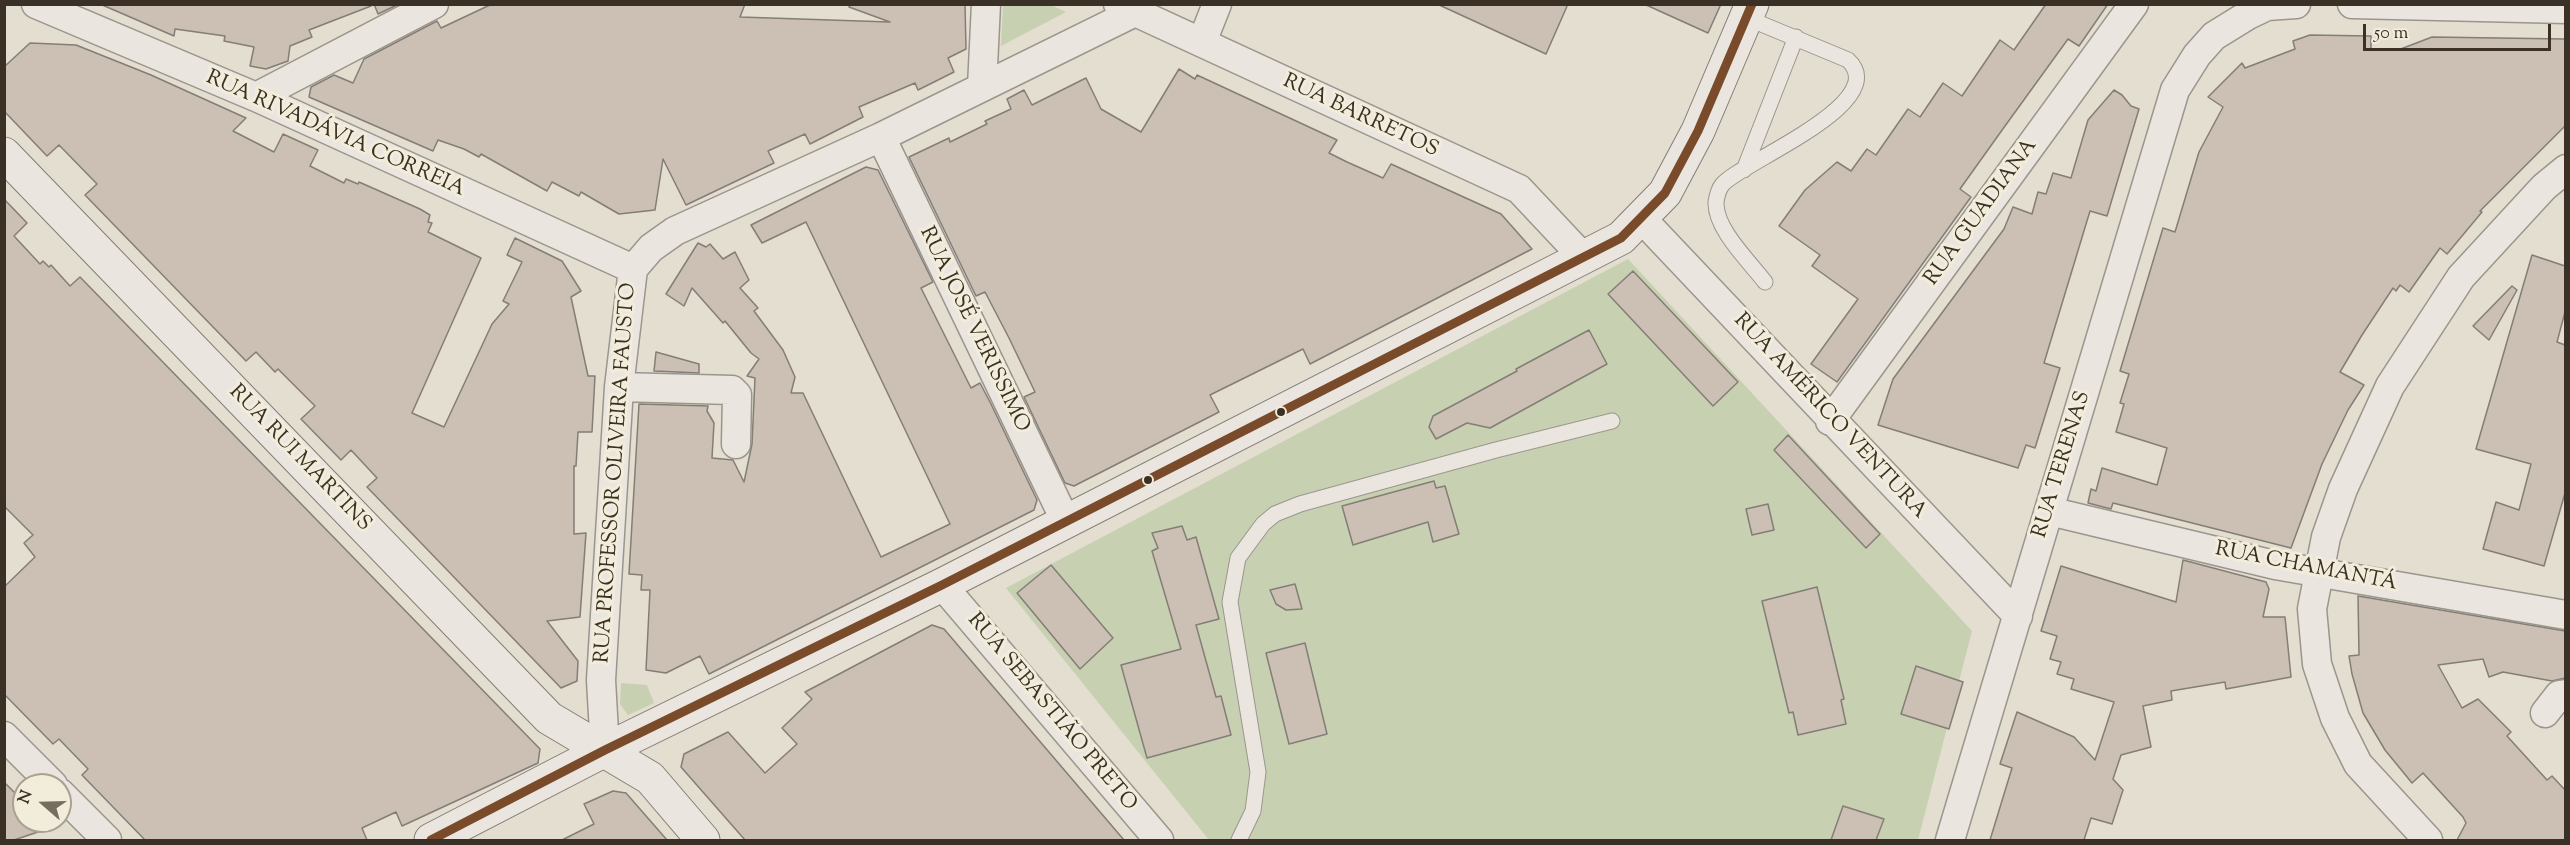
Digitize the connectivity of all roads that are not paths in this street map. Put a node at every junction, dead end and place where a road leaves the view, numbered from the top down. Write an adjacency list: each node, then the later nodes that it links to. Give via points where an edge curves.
1 (36, 4): 15 (street, RUA RIVADÁVIA CORREIA)
2 (434, 4): 15 (street)
3 (986, 4): 14 (street)
4 (1217, 4): 13 (street)
5 (2134, 4): 26 (street, RUA GUADIANA)
6 (2296, 4): 8 (street)
7 (2352, 4): 10 (street)
8 (2265, 5): 28 (street, RUA TERENAS, via 2214,36 2175,90)
9 (1127, 8): 13 (street, RUA BARRETOS); 14 (street, RUA PROFESSOR OLIVEIRA FAUSTO)
10 (2565, 9)
11 (1749, 11): 12 (lane); 20 (street, via 1698,131 1665,193)
12 (1796, 37): 18 (lane); 18 (lane, via 1853,64 1857,77 1853,92 1837,110)
13 (1202, 42): 21 (street, RUA BARRETOS, via 1519,189)
14 (982, 87): 16 (street, RUA PROFESSOR OLIVEIRA FAUSTO)
15 (256, 97): 22 (street, RUA RIVADÁVIA CORREIA)
16 (881, 137): 22 (street, RUA PROFESSOR OLIVEIRA FAUSTO, via 675,231 651,248); 29 (street, RUA JOSÉ VERISSIMO)
17 (4, 154): 37 (street, RUA RUI MARTINS, via 549,718)
18 (1744, 170): 23 (lane, via 1727,180 1718,193 1719,223)
19 (2565, 170): 30 (street, via 2544,187 2461,277 2390,386 2343,489 2326,537)
20 (1641, 218): 21 (street, via 1621,238); 26 (street, RUA AMÉRICO VENTURA)
21 (1582, 256): 29 (street)
22 (633, 269): 24 (street, RUA PROFESSOR OLIVEIRA FAUSTO)
23 (1765, 282)
24 (619, 387): 27 (street, via 732,390 737,395); 37 (street, RUA PROFESSOR OLIVEIRA FAUSTO, via 601,680)
25 (1612, 421): 44 (lane, via 1300,504 1275,514 1263,524 1238,558 1230,602 1258,772 1253,811)
26 (1830, 421): 33 (street, RUA AMÉRICO VENTURA)
27 (736, 444)
28 (2049, 511): 30 (street, RUA CHAMANTÁ); 33 (street, RUA TERENAS)
29 (1066, 522): 31 (street)
30 (2320, 572): 32 (street, RUA CHAMANTÁ); 46 (street, via 2312,609 2317,664 2335,718 2358,764)
31 (942, 585): 37 (street); 43 (street, RUA SEBASTIÃO PRETO)
32 (2565, 615)
33 (2018, 616): 45 (street, RUA TERENAS)
34 (2565, 694): 35 (street)
35 (2545, 713)
36 (4, 736): 38 (street)
37 (605, 750): 40 (street); 42 (street, RUA RUI MARTINS, via 650,778)
38 (41, 773)
39 (72, 805): 41 (street)
40 (452, 836)
41 (107, 840)
42 (703, 840)
43 (1159, 840)
44 (1239, 840)
45 (1950, 840)
46 (2428, 840)

